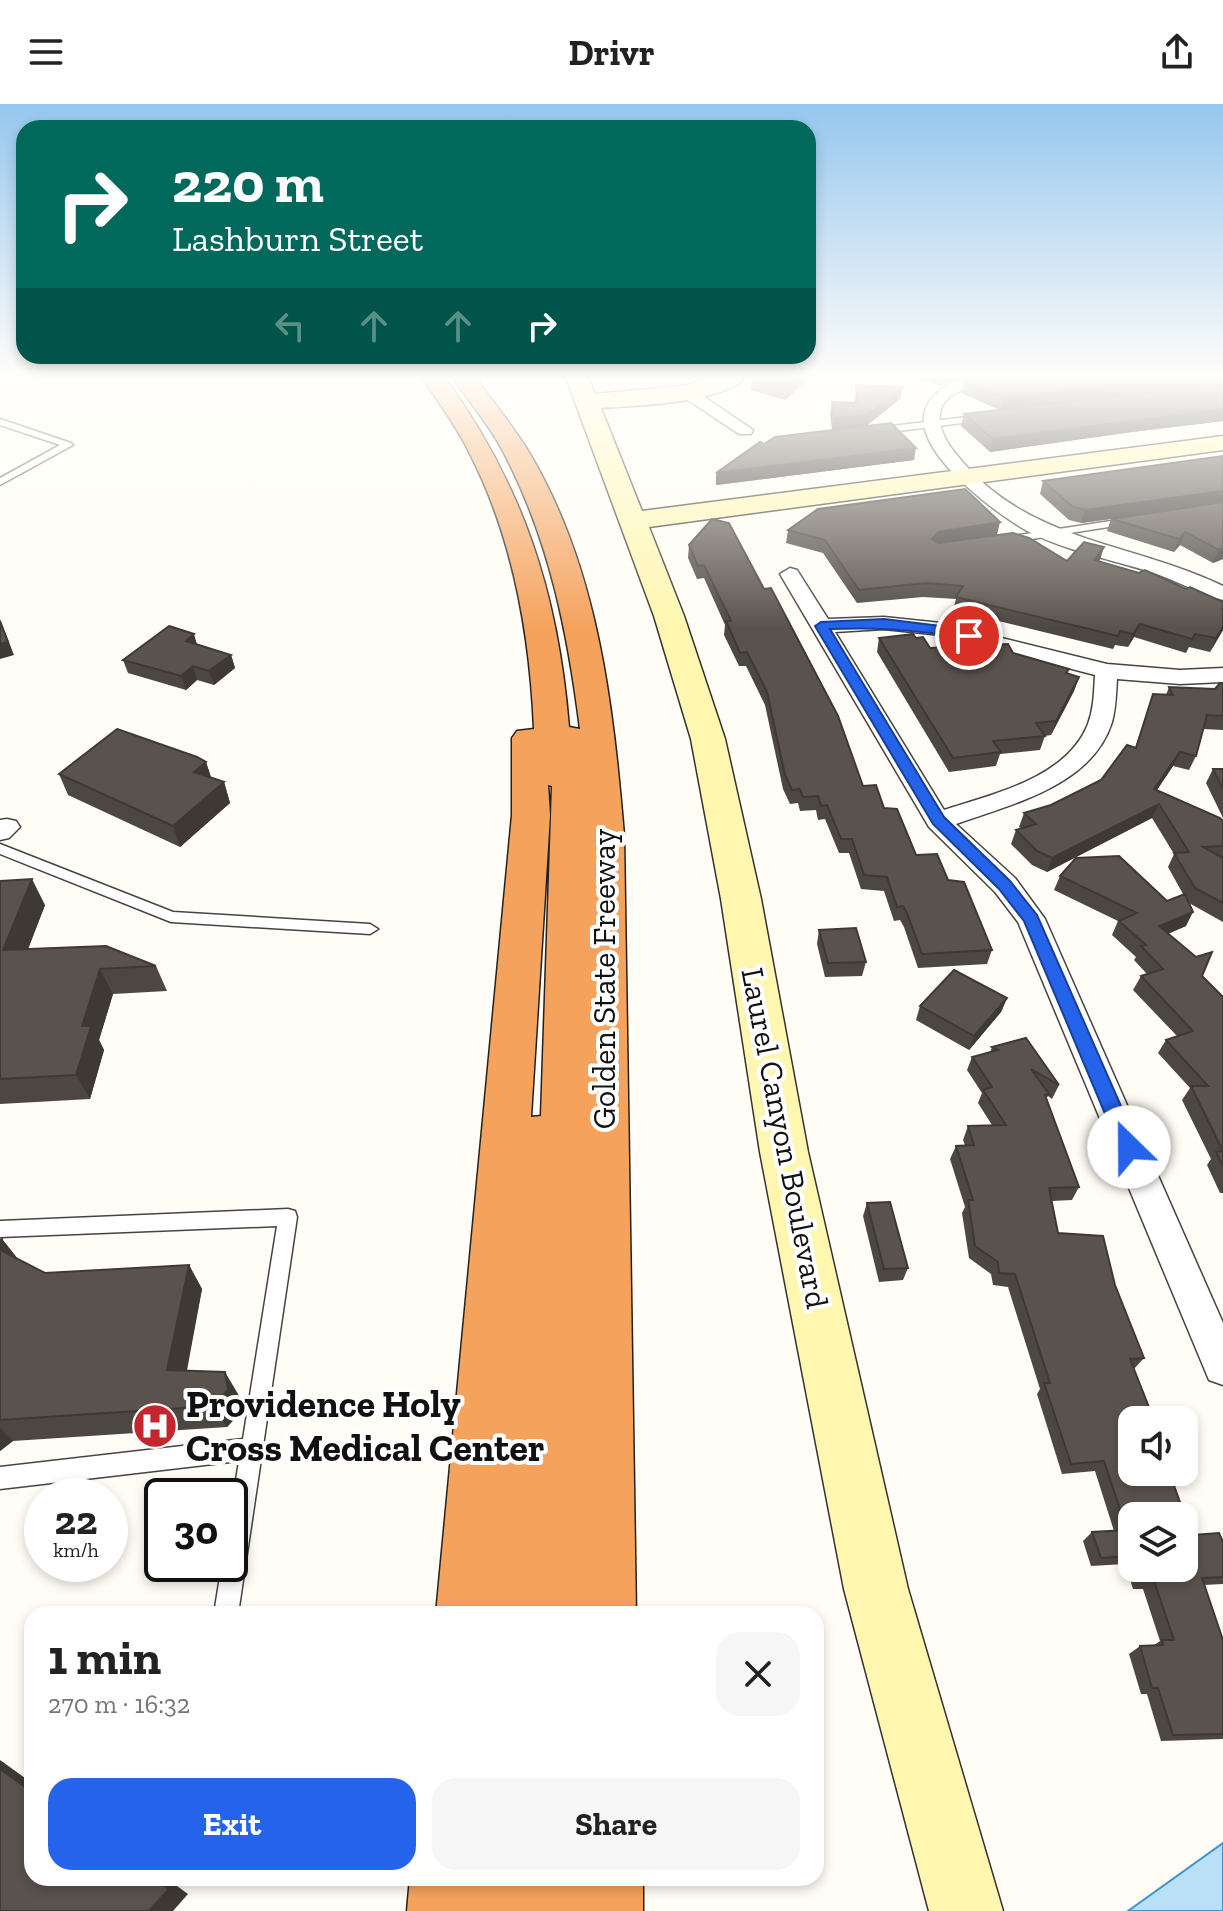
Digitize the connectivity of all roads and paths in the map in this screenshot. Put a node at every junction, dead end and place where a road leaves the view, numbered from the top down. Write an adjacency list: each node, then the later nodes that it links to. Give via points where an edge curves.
1 (42, 459): 10 (lane)
2 (469, 459): 29 (highway, via 494,524 514,603 528,700 531,815)
3 (485, 459): 30 (highway, via 531,588 548,684 552,764 548,1011)
4 (498, 459): 31 (highway, via 534,540 558,645 571,735)
5 (522, 459): 32 (highway, Golden State Freeway, via 569,577 585,635 605,827)
6 (609, 459): 11 (main road, Laurel Canyon Boulevard)
7 (952, 459): 9 (street)
8 (1100, 459): 9 (main road)
9 (967, 477): 11 (main road); 13 (street, via 1006,511)
10 (0, 482)
11 (632, 521): 41 (main road, Laurel Canyon Boulevard, via 708,739 784,1152 876,1589)
12 (1135, 521): 13 (lane)
13 (1048, 533): 14 (lane); 16 (street)
14 (1000, 541)
15 (790, 574): 17 (street)
16 (1220, 589)
17 (821, 626): 18 (street, via 884,623 941,629); 20 (street)
18 (1107, 671): 19 (street); 20 (street, via 1099,726 1074,760 1045,782)
19 (1223, 675)
20 (938, 821): 24 (street, via 1005,885 1031,919)
21 (2, 836): 22 (lane, via 171,917)
22 (370, 929)
23 (0, 1229): 26 (lane, via 288,1217)
24 (1213, 1318): 25 (street)
25 (1223, 1367)
26 (252, 1449): 27 (lane); 28 (lane)
27 (0, 1478)
28 (227, 1606)
29 (469, 1606)
30 (507, 1606)
31 (553, 1606)
32 (604, 1606)
33 (446, 1886): 37 (highway)
34 (492, 1886): 38 (highway)
35 (548, 1886): 39 (highway)
36 (606, 1886): 40 (highway)
37 (444, 1911)
38 (490, 1911)
39 (547, 1911)
40 (606, 1911)
41 (966, 1911)

